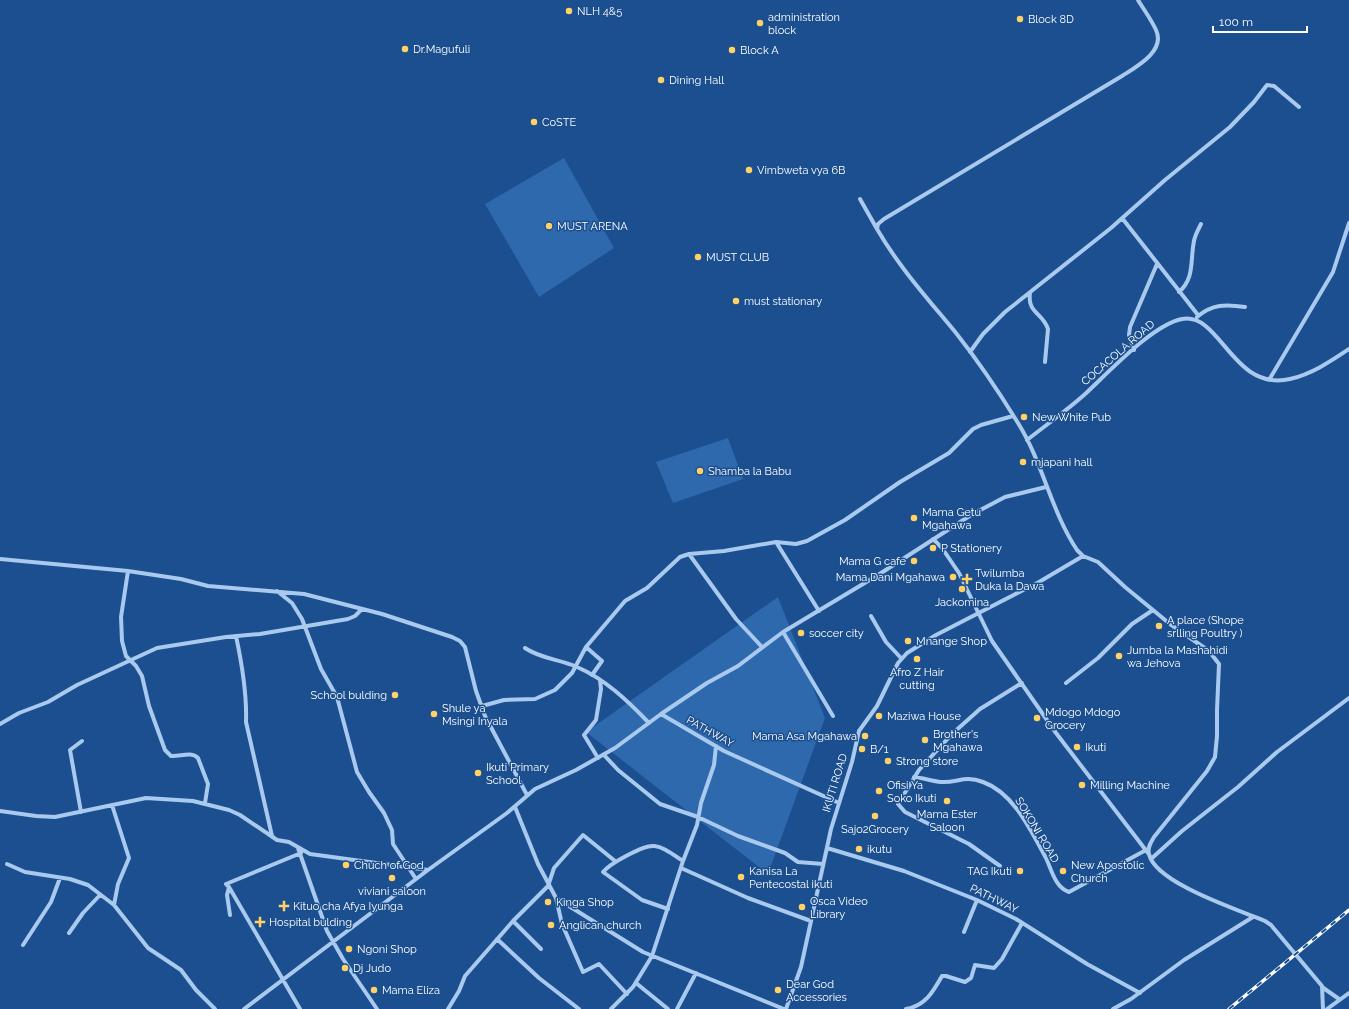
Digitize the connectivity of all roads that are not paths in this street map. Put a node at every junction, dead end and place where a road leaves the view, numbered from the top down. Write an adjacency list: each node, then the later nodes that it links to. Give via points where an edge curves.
1 (1138, 0): 7 (street, via 1158,35 1156,45 1147,58 1122,76 884,219 878,224)
2 (1299, 107): 4 (street, via 1274,86 1267,85 1230,127)
3 (860, 199): 7 (street)
4 (1122, 218): 8 (street); 10 (street)
5 (1349, 223): 18 (street, via 1333,272)
6 (1201, 224): 9 (street, via 1194,240 1190,278)
7 (877, 229): 16 (street, via 900,266)
8 (1157, 264): 9 (street); 15 (street, via 1130,327 1129,335)
9 (1179, 292): 12 (street)
10 (1030, 293): 16 (street, via 992,324); 17 (street, via 1031,307 1048,329)
11 (1245, 307): 12 (street, via 1214,306)
12 (1198, 315): 13 (street)
13 (1193, 320): 15 (street, COCACOLA ROAD, via 1184,319 1165,326); 18 (street, via 1210,330 1242,368)
14 (1349, 349): 18 (street, via 1317,369 1300,376 1288,380)
15 (1134, 350): 20 (street, COCACOLA ROAD, via 1083,396)
16 (970, 352): 19 (street)
17 (1045, 362)
18 (1269, 380)
19 (1013, 416): 20 (street); 23 (street, via 974,429 949,453 819,535 796,544)
20 (1027, 440): 21 (street)
21 (1046, 486): 22 (street, via 1004,497); 25 (street, via 1074,545)
22 (933, 539): 31 (street); 32 (street, via 959,573)
23 (776, 542): 24 (street); 31 (street)
24 (689, 554): 37 (street, via 736,619); 38 (street, via 678,559 647,588 625,601)
25 (1083, 556): 30 (street, via 1098,562); 32 (street, IKUTI ROAD)
26 (0, 559): 27 (street)
27 (128, 571): 28 (street, via 208,586); 41 (street, via 120,632 124,651)
28 (275, 590): 29 (street, via 322,598); 34 (street, via 292,603)
29 (362, 609): 34 (street, via 353,617); 48 (street, via 460,641 465,647)
30 (1154, 610): 46 (street, via 1132,624 1098,658); 69 (street, via 1209,651 1218,661 1220,669 1215,758 1154,837)
31 (819, 611): 35 (street)
32 (977, 612): 40 (street, IKUTI ROAD); 45 (street, via 992,641)
33 (871, 616): 40 (street, via 886,642)
34 (304, 626): 36 (street); 77 (street, via 321,669 337,697 357,772 384,812 392,830 392,841)
35 (783, 632): 37 (street); 50 (street)
36 (236, 636): 41 (street, via 157,648); 66 (street, via 241,661 246,722)
37 (762, 646): 49 (street, via 738,666 702,686)
38 (586, 647): 42 (street); 43 (street, via 602,661)
39 (525, 648): 42 (street, via 543,658)
40 (901, 658): 60 (street, IKUTI ROAD, via 877,706 859,731)
41 (130, 661): 52 (street); 59 (street, via 142,676 150,710 166,750 171,756 187,754 198,758 208,784)
42 (576, 667): 43 (street); 48 (street, via 555,690 541,697 532,700 498,701)
43 (592, 675): 44 (street)
44 (600, 680): 51 (street, via 619,693); 56 (street, via 601,692 596,720 584,735)
45 (1022, 683): 57 (street, via 965,721); 69 (street, via 1079,764)
46 (1066, 683)
47 (1349, 698): 71 (street, via 1277,752)
48 (482, 706): 58 (street)
49 (661, 714): 51 (street); 54 (street, PATHWAY)
50 (833, 716)
51 (649, 723): 55 (street)
52 (0, 724)
53 (82, 740): 64 (street, via 70,750)
54 (716, 746): 60 (street, PATHWAY); 65 (street, via 714,765)
55 (604, 755): 56 (street); 65 (street, via 655,800)
56 (598, 758): 58 (street)
57 (914, 777): 69 (street, SOKONI ROAD, via 942,782 970,779 997,789 1022,818 1058,885 1069,892); 76 (street, via 898,806 964,842)
58 (527, 795): 62 (street)
59 (206, 803): 61 (street, via 146,798); 66 (street, via 240,814)
60 (839, 803): 68 (street, IKUTI ROAD)
61 (112, 805): 64 (street); 87 (street, via 129,858 118,884)
62 (515, 807): 79 (street); 82 (street)
63 (0, 811): 64 (street, via 47,817)
64 (81, 812)
65 (698, 817): 73 (street); 75 (street, via 738,836 785,853 798,862)
66 (272, 836): 67 (street, via 277,840 290,842)
67 (298, 848): 70 (street); 77 (street, via 324,857 365,860)
68 (827, 848): 75 (street, IKUTI ROAD); 86 (street, PATHWAY, via 904,871)
69 (1147, 852): 71 (street)
70 (301, 854): 83 (street, via 226,884); 97 (street, via 321,917)
71 (1150, 859): 90 (street, via 1176,882)
72 (615, 861): 73 (street, via 639,848 654,845 663,847); 82 (street, via 583,835 554,868); 88 (street, via 603,872 642,900)
73 (683, 861): 78 (street)
74 (7, 864): 80 (street, via 25,872)
75 (823, 864): 92 (street, IKUTI ROAD)
76 (1000, 866)
77 (410, 868): 79 (street); 81 (street)
78 (681, 868): 88 (street); 92 (street, via 748,898)
79 (428, 870): 81 (street)
80 (60, 878): 84 (street, via 83,882); 98 (street, via 50,902)
81 (416, 879): 97 (street)
82 (548, 886): 85 (street); 91 (street)
83 (229, 887): 89 (street, via 227,895); 102 (street)
84 (100, 895): 87 (street); 95 (street)
85 (556, 898): 100 (street); 107 (street, via 562,924 583,972 599,964)
86 (977, 900): 93 (street, PATHWAY); 94 (street)
87 (114, 905): 109 (street, via 148,948 181,970)
88 (668, 909): 100 (street)
89 (230, 915)
90 (1253, 917): 104 (street, via 1265,921 1274,928); 105 (street, via 1188,958)
91 (513, 921): 96 (street); 99 (street)
92 (811, 921): 118 (street, IKUTI ROAD, via 801,967)
93 (1022, 923): 105 (street, PATHWAY, via 1087,964); 119 (street, via 1002,959 994,968 975,965 970,978 965,982 942,976 923,1002)
94 (964, 932)
95 (69, 933)
96 (497, 939): 113 (street, via 465,976); 114 (street, via 539,978)
97 (333, 942): 102 (street); 112 (street)
98 (22, 945)
99 (541, 949)
100 (652, 956): 101 (street); 103 (street)
101 (696, 972): 117 (street); 118 (street)
102 (283, 978): 110 (street); 111 (street)
103 (636, 983): 107 (street); 116 (street)
104 (1322, 986): 108 (street); 121 (street)
105 (1140, 993): 120 (street)
106 (1349, 993): 108 (street)
107 (627, 994): 115 (street)
108 (1339, 999): 122 (street)
109 (215, 1009)
110 (244, 1009)
111 (300, 1009)
112 (377, 1009)
113 (448, 1009)
114 (579, 1009)
115 (611, 1009)
116 (668, 1009)
117 (675, 1009)
118 (785, 1009)
119 (906, 1009)
120 (1113, 1009)
121 (1323, 1009)
122 (1327, 1009)

